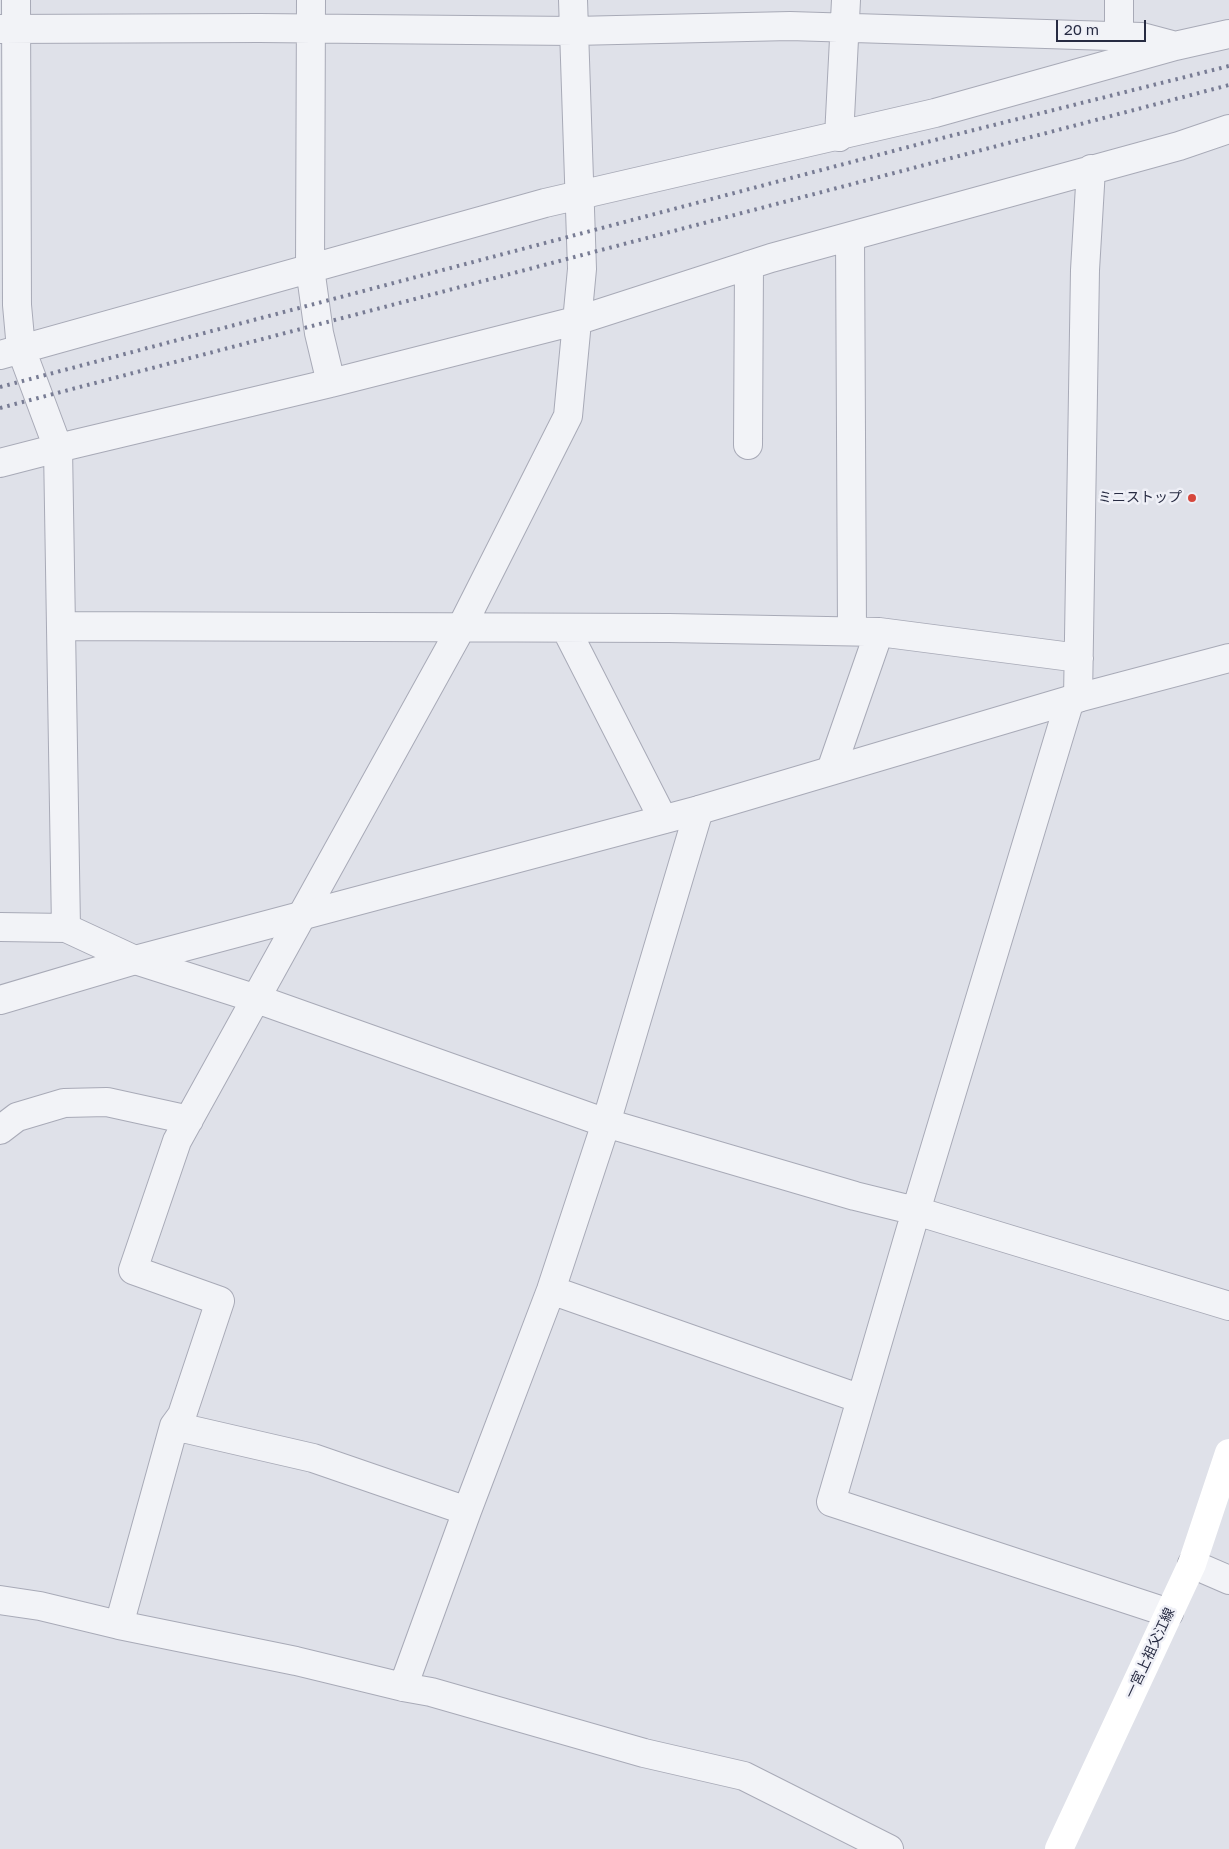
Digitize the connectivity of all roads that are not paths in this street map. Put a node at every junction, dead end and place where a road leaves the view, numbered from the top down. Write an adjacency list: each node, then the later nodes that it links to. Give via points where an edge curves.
1 (16, 0): 7 (street)
2 (311, 0): 8 (street)
3 (573, 0): 9 (street)
4 (846, 0): 6 (street)
5 (1119, 0): 11 (street)
6 (846, 28): 9 (street); 11 (street); 14 (street)
7 (8, 29): 8 (street); 21 (street, via 17,305)
8 (311, 29): 9 (street); 19 (street)
9 (574, 30): 16 (street)
10 (1229, 34): 12 (street)
11 (1119, 36): 12 (street, via 1142,37)
12 (1175, 46): 14 (street)
13 (1229, 130): 15 (street)
14 (839, 137): 16 (street)
15 (1091, 170): 17 (street); 31 (street, via 1085,270)
16 (579, 196): 19 (street); 20 (street, via 582,268)
17 (850, 236): 18 (street); 29 (street)
18 (749, 265): 20 (street); 23 (street)
19 (310, 268): 21 (street); 22 (street, via 319,333)
20 (578, 320): 22 (street); 27 (street, via 568,416)
21 (11, 352): 24 (street)
22 (331, 384): 24 (street)
23 (748, 446)
24 (58, 448): 25 (street); 26 (street)
25 (0, 463)
26 (61, 626): 27 (street); 39 (street)
27 (461, 628): 28 (street); 37 (street)
28 (566, 629): 29 (street); 36 (street)
29 (852, 631): 30 (street)
30 (879, 632): 31 (street); 34 (street)
31 (1079, 658): 33 (street)
32 (1229, 658): 33 (street)
33 (1074, 699): 34 (street); 46 (street)
34 (832, 770): 35 (street)
35 (699, 810): 36 (street); 44 (street)
36 (663, 819): 37 (street)
37 (301, 915): 40 (street); 41 (street)
38 (0, 927): 39 (street)
39 (66, 928): 40 (street)
40 (135, 960): 41 (street); 42 (street)
41 (257, 999): 43 (street); 44 (street)
42 (0, 1000)
43 (189, 1120): 45 (street, via 107,1102 64,1103 17,1117); 50 (street, via 177,1141 133,1270 220,1301 182,1415)
44 (606, 1123): 46 (street); 47 (street)
45 (0, 1130)
46 (916, 1211): 48 (street); 49 (street)
47 (551, 1290): 49 (street); 52 (street)
48 (1229, 1306)
49 (862, 1399): 56 (street, via 831,1502)
50 (174, 1426): 52 (street, via 313,1458); 57 (street)
51 (1229, 1453): 53 (main road, 一宮上祖父江線)
52 (466, 1511): 58 (street)
53 (1192, 1564): 54 (street); 56 (main road, 一宮上祖父江線)
54 (1229, 1580)
55 (0, 1600): 57 (street)
56 (1169, 1613): 60 (main road, 一宮上祖父江線)
57 (119, 1625): 58 (street, via 296,1661)
58 (402, 1687): 59 (street, via 431,1692 644,1753 744,1776)
59 (889, 1849)
60 (1059, 1849)

